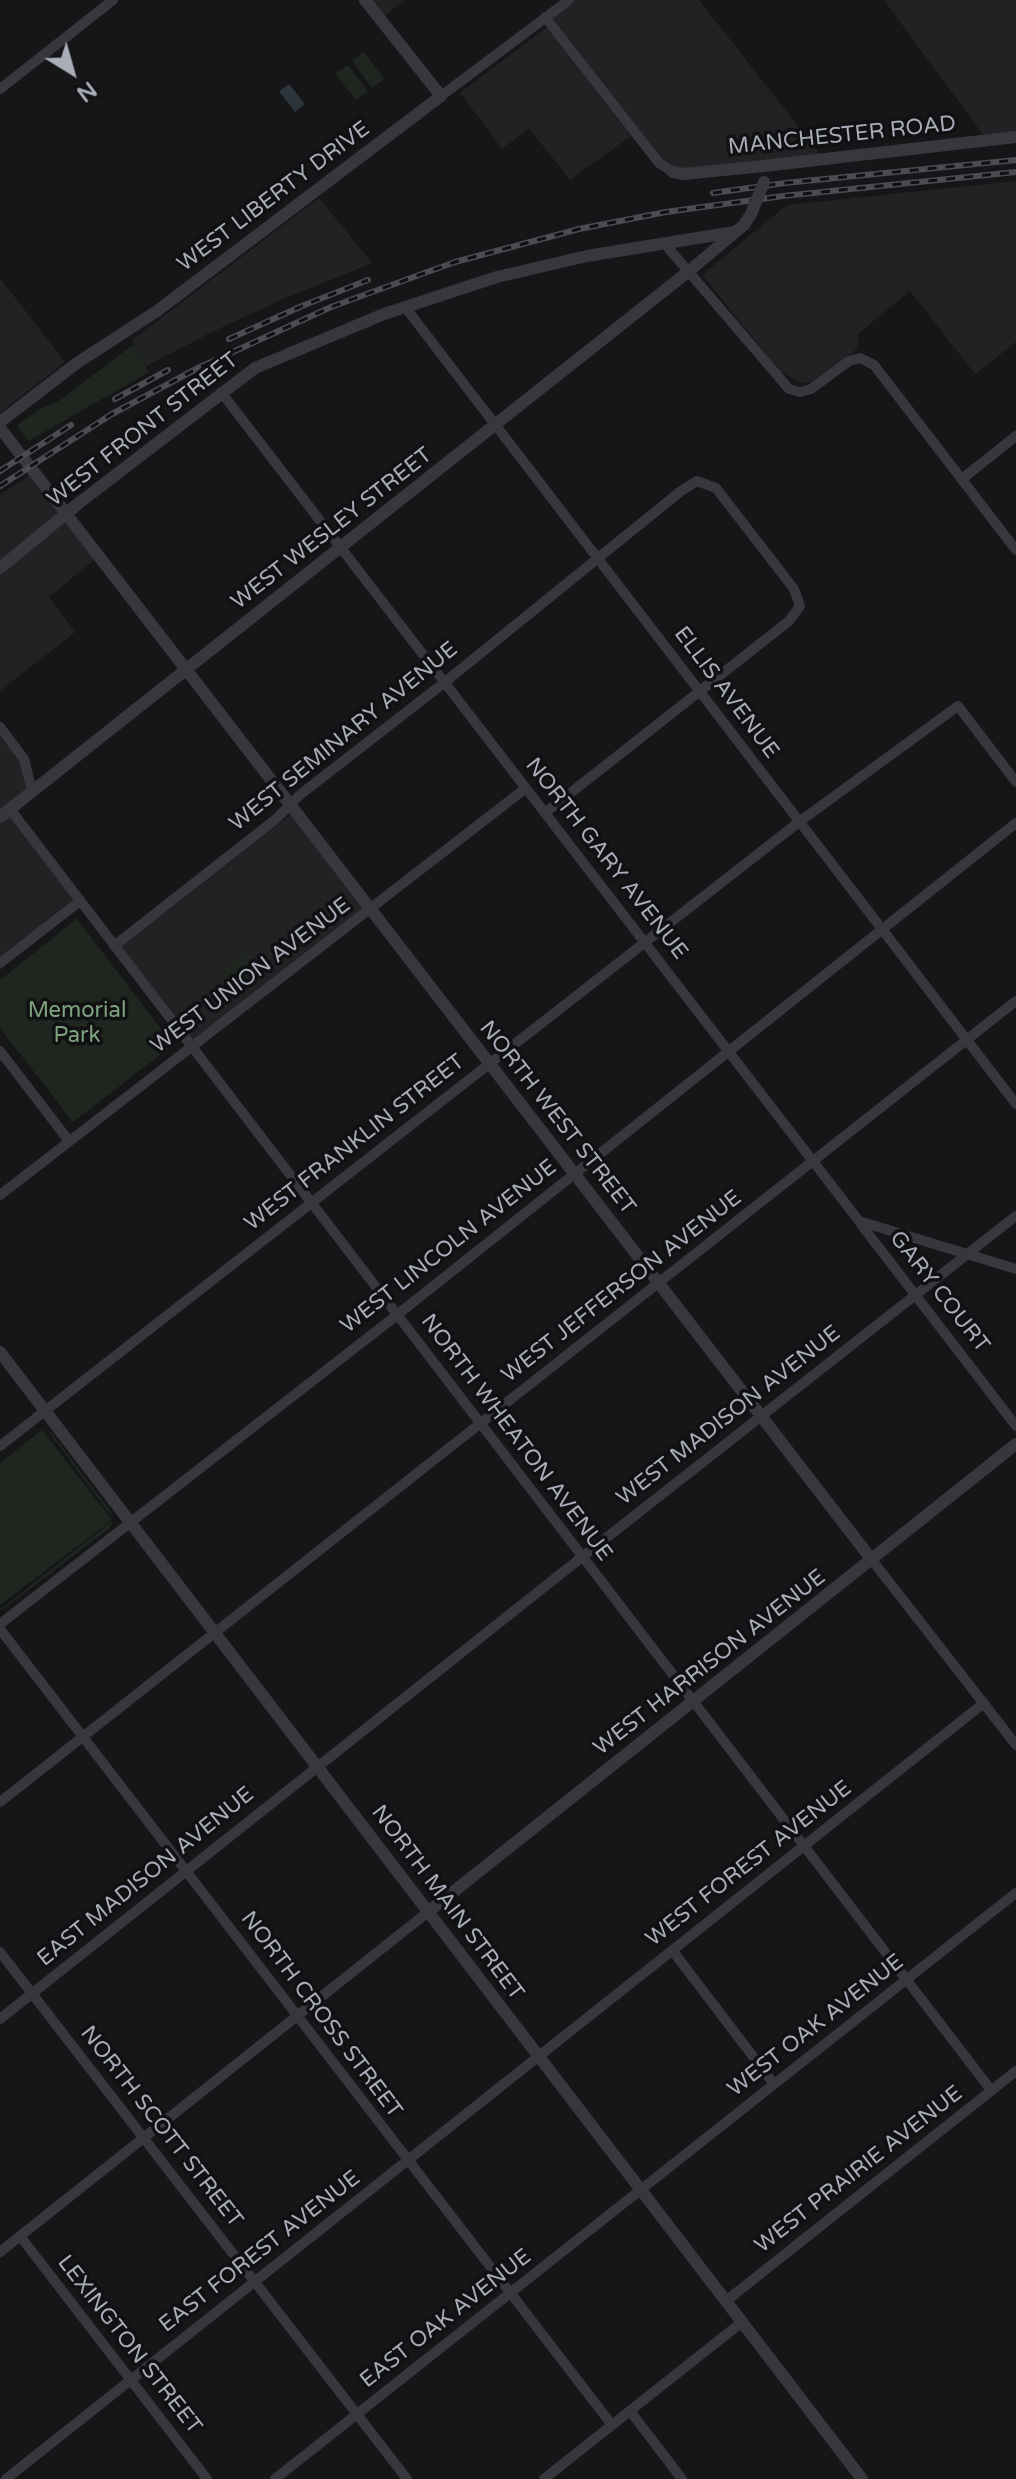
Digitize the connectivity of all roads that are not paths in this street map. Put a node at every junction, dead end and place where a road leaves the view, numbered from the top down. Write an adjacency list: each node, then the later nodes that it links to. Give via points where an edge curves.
1 (113, 0): 5 (street)
2 (365, 0): 6 (street)
3 (569, 0): 4 (street, WEST LIBERTY DRIVE)
4 (545, 17): 6 (street, WEST LIBERTY DRIVE); 9 (street, via 659,163)
5 (0, 89)
6 (441, 96): 15 (street, WEST LIBERTY DRIVE, via 157,311)
7 (1016, 137): 8 (street, MANCHESTER ROAD)
8 (764, 166): 9 (street, MANCHESTER ROAD); 10 (street, WEST WESLEY STREET, bridge, via 764,182 751,214)
9 (673, 172)
10 (737, 231): 11 (street, WEST FRONT STREET); 12 (street, WEST WESLEY STREET)
11 (664, 243): 12 (street); 13 (street, WEST FRONT STREET, via 537,267)
12 (689, 271): 16 (street, WEST WESLEY STREET); 19 (street, via 789,389 811,389 849,361 869,362)
13 (405, 307): 14 (street, WEST FRONT STREET, via 255,368); 16 (street, ELLIS AVENUE)
14 (221, 392): 20 (street, WEST FRONT STREET); 21 (street, NORTH GARY AVENUE)
15 (0, 422)
16 (495, 425): 21 (street, WEST WESLEY STREET); 23 (street, ELLIS AVENUE)
17 (0, 428): 20 (street, NORTH WEST STREET)
18 (1016, 436): 19 (street)
19 (962, 479): 22 (street)
20 (67, 514): 24 (street, WEST FRONT STREET); 25 (street, NORTH WEST STREET)
21 (341, 548): 25 (street, WEST WESLEY STREET); 26 (street, NORTH GARY AVENUE)
22 (1016, 550)
23 (598, 558): 26 (street, WEST SEMINARY AVENUE); 27 (street, ELLIS AVENUE); 27 (street, WEST SEMINARY AVENUE, via 697,481 720,492 794,589 800,606 789,621)
24 (0, 568)
25 (187, 670): 31 (street, WEST WESLEY STREET); 32 (street, NORTH WEST STREET)
26 (445, 682): 30 (street, NORTH GARY AVENUE); 32 (street, WEST SEMINARY AVENUE)
27 (700, 692): 34 (street); 35 (street, ELLIS AVENUE)
28 (0, 727): 31 (street, via 24,759)
29 (1016, 782): 35 (street, WEST FRANKLIN STREET, via 958,706)
30 (526, 788): 34 (street, NORTH GARY AVENUE); 38 (street, WEST UNION AVENUE)
31 (32, 791): 33 (street, WEST WESLEY STREET)
32 (290, 804): 38 (street, NORTH WEST STREET); 41 (street, WEST SEMINARY AVENUE)
33 (5, 813): 37 (street, NORTH WHEATON AVENUE)
34 (545, 813): 40 (street, NORTH GARY AVENUE)
35 (799, 822): 39 (street, ELLIS AVENUE); 40 (street, WEST FRANKLIN STREET)
36 (1016, 823): 39 (street, WEST LINCOLN AVENUE)
37 (80, 901): 41 (street, NORTH WHEATON AVENUE); 42 (street)
38 (372, 909): 45 (street, WEST UNION AVENUE); 48 (street, NORTH WEST STREET)
39 (882, 929): 44 (street, ELLIS AVENUE); 47 (street, WEST LINCOLN AVENUE)
40 (645, 943): 47 (street, NORTH GARY AVENUE); 48 (street, WEST FRANKLIN STREET)
41 (114, 946): 45 (street, NORTH WHEATON AVENUE)
42 (0, 963)
43 (1016, 1001): 44 (street, WEST JEFFERSON AVENUE)
44 (967, 1040): 49 (street, ELLIS AVENUE); 51 (street, WEST JEFFERSON AVENUE)
45 (191, 1046): 50 (street, WEST UNION AVENUE); 54 (street, NORTH WHEATON AVENUE)
46 (0, 1051): 50 (street)
47 (729, 1051): 51 (street, NORTH GARY AVENUE); 52 (street, WEST LINCOLN AVENUE)
48 (489, 1063): 52 (street, NORTH WEST STREET); 54 (street, WEST FRANKLIN STREET)
49 (1016, 1104)
50 (69, 1141): 53 (street, WEST UNION AVENUE)
51 (814, 1161): 56 (street, NORTH GARY AVENUE); 59 (street, WEST JEFFERSON AVENUE)
52 (575, 1173): 59 (street, NORTH WEST STREET); 61 (street, WEST LINCOLN AVENUE)
53 (0, 1195)
54 (312, 1203): 61 (street, NORTH WHEATON AVENUE); 63 (street, WEST FRANKLIN STREET)
55 (1016, 1216): 57 (street, WEST MADISON AVENUE)
56 (859, 1221): 57 (street); 60 (street, GARY COURT)
57 (968, 1255): 58 (street); 60 (street, WEST MADISON AVENUE)
58 (1016, 1269)
59 (659, 1283): 64 (street, NORTH WEST STREET); 65 (street, WEST JEFFERSON AVENUE)
60 (916, 1294): 64 (street, WEST MADISON AVENUE); 66 (street, GARY COURT)
61 (397, 1315): 65 (street, NORTH WHEATON AVENUE); 69 (street, WEST LINCOLN AVENUE)
62 (0, 1352): 63 (street, NORTH MAIN STREET)
63 (45, 1411): 68 (street, WEST FRANKLIN STREET); 69 (street, NORTH MAIN STREET)
64 (762, 1417): 70 (street, WEST MADISON AVENUE); 71 (street, NORTH WEST STREET)
65 (480, 1424): 70 (street, NORTH WHEATON AVENUE); 73 (street, WEST JEFFERSON AVENUE)
66 (1016, 1426)
67 (1016, 1444): 71 (street, WEST HARRISON AVENUE)
68 (0, 1446)
69 (130, 1522): 72 (street, WEST LINCOLN AVENUE); 73 (street, NORTH MAIN STREET)
70 (582, 1557): 74 (street, NORTH WHEATON AVENUE); 78 (street, WEST MADISON AVENUE)
71 (872, 1560): 74 (street, WEST HARRISON AVENUE); 75 (street, NORTH WEST STREET)
72 (0, 1626): 76 (street, NORTH CROSS STREET)
73 (215, 1633): 76 (street, WEST JEFFERSON AVENUE); 78 (street, NORTH MAIN STREET)
74 (693, 1701): 80 (street, NORTH WHEATON AVENUE); 83 (street, WEST HARRISON AVENUE)
75 (984, 1703): 77 (street, NORTH WEST STREET); 80 (street, WEST FOREST AVENUE)
76 (83, 1737): 79 (street, WEST JEFFERSON AVENUE); 81 (street, NORTH CROSS STREET)
77 (1016, 1745)
78 (317, 1766): 81 (street, EAST MADISON AVENUE); 83 (street, NORTH MAIN STREET)
79 (0, 1802)
80 (804, 1846): 84 (street, WEST FOREST AVENUE); 86 (street, NORTH WHEATON AVENUE)
81 (185, 1870): 87 (street, EAST MADISON AVENUE); 88 (street, NORTH CROSS STREET)
82 (1016, 1893): 86 (street, WEST OAK AVENUE)
83 (428, 1912): 88 (street); 90 (street, NORTH MAIN STREET)
84 (672, 1950): 90 (street, WEST FOREST AVENUE); 92 (street)
85 (0, 1952): 87 (street, NORTH SCOTT STREET)
86 (906, 1979): 92 (street, WEST OAK AVENUE); 93 (street, NORTH WHEATON AVENUE)
87 (32, 1994): 89 (street, EAST MADISON AVENUE); 94 (street, NORTH SCOTT STREET)
88 (297, 2016): 94 (street); 95 (street, NORTH CROSS STREET)
89 (0, 2019)
90 (539, 2056): 95 (street, EAST FOREST AVENUE); 96 (street, NORTH MAIN STREET)
91 (1016, 2071): 93 (street, WEST PRAIRIE AVENUE)
92 (774, 2084): 96 (street, WEST OAK AVENUE)
93 (991, 2090): 101 (street, WEST PRAIRIE AVENUE)
94 (144, 2137): 97 (street); 99 (street, NORTH SCOTT STREET)
95 (407, 2160): 99 (street, EAST FOREST AVENUE); 100 (street, NORTH CROSS STREET)
96 (641, 2190): 100 (street, EAST OAK AVENUE); 101 (street, NORTH MAIN STREET)
97 (20, 2236): 98 (street); 103 (street, LEXINGTON STREET)
98 (0, 2252)
99 (255, 2281): 103 (street, EAST FOREST AVENUE); 105 (street, NORTH SCOTT STREET)
100 (510, 2293): 105 (street, EAST OAK AVENUE); 106 (street, NORTH CROSS STREET)
101 (726, 2301): 102 (street, NORTH MAIN STREET)
102 (742, 2322): 104 (street); 114 (street, NORTH MAIN STREET)
103 (131, 2380): 108 (street, EAST FOREST AVENUE); 109 (street, LEXINGTON STREET)
104 (630, 2411): 106 (street); 113 (street)
105 (357, 2414): 110 (street, EAST OAK AVENUE); 111 (street, NORTH SCOTT STREET)
106 (612, 2425): 112 (street)
107 (0, 2467): 108 (street)
108 (8, 2478)
109 (207, 2479)
110 (275, 2479)
111 (407, 2479)
112 (544, 2479)
113 (682, 2479)
114 (862, 2479)

